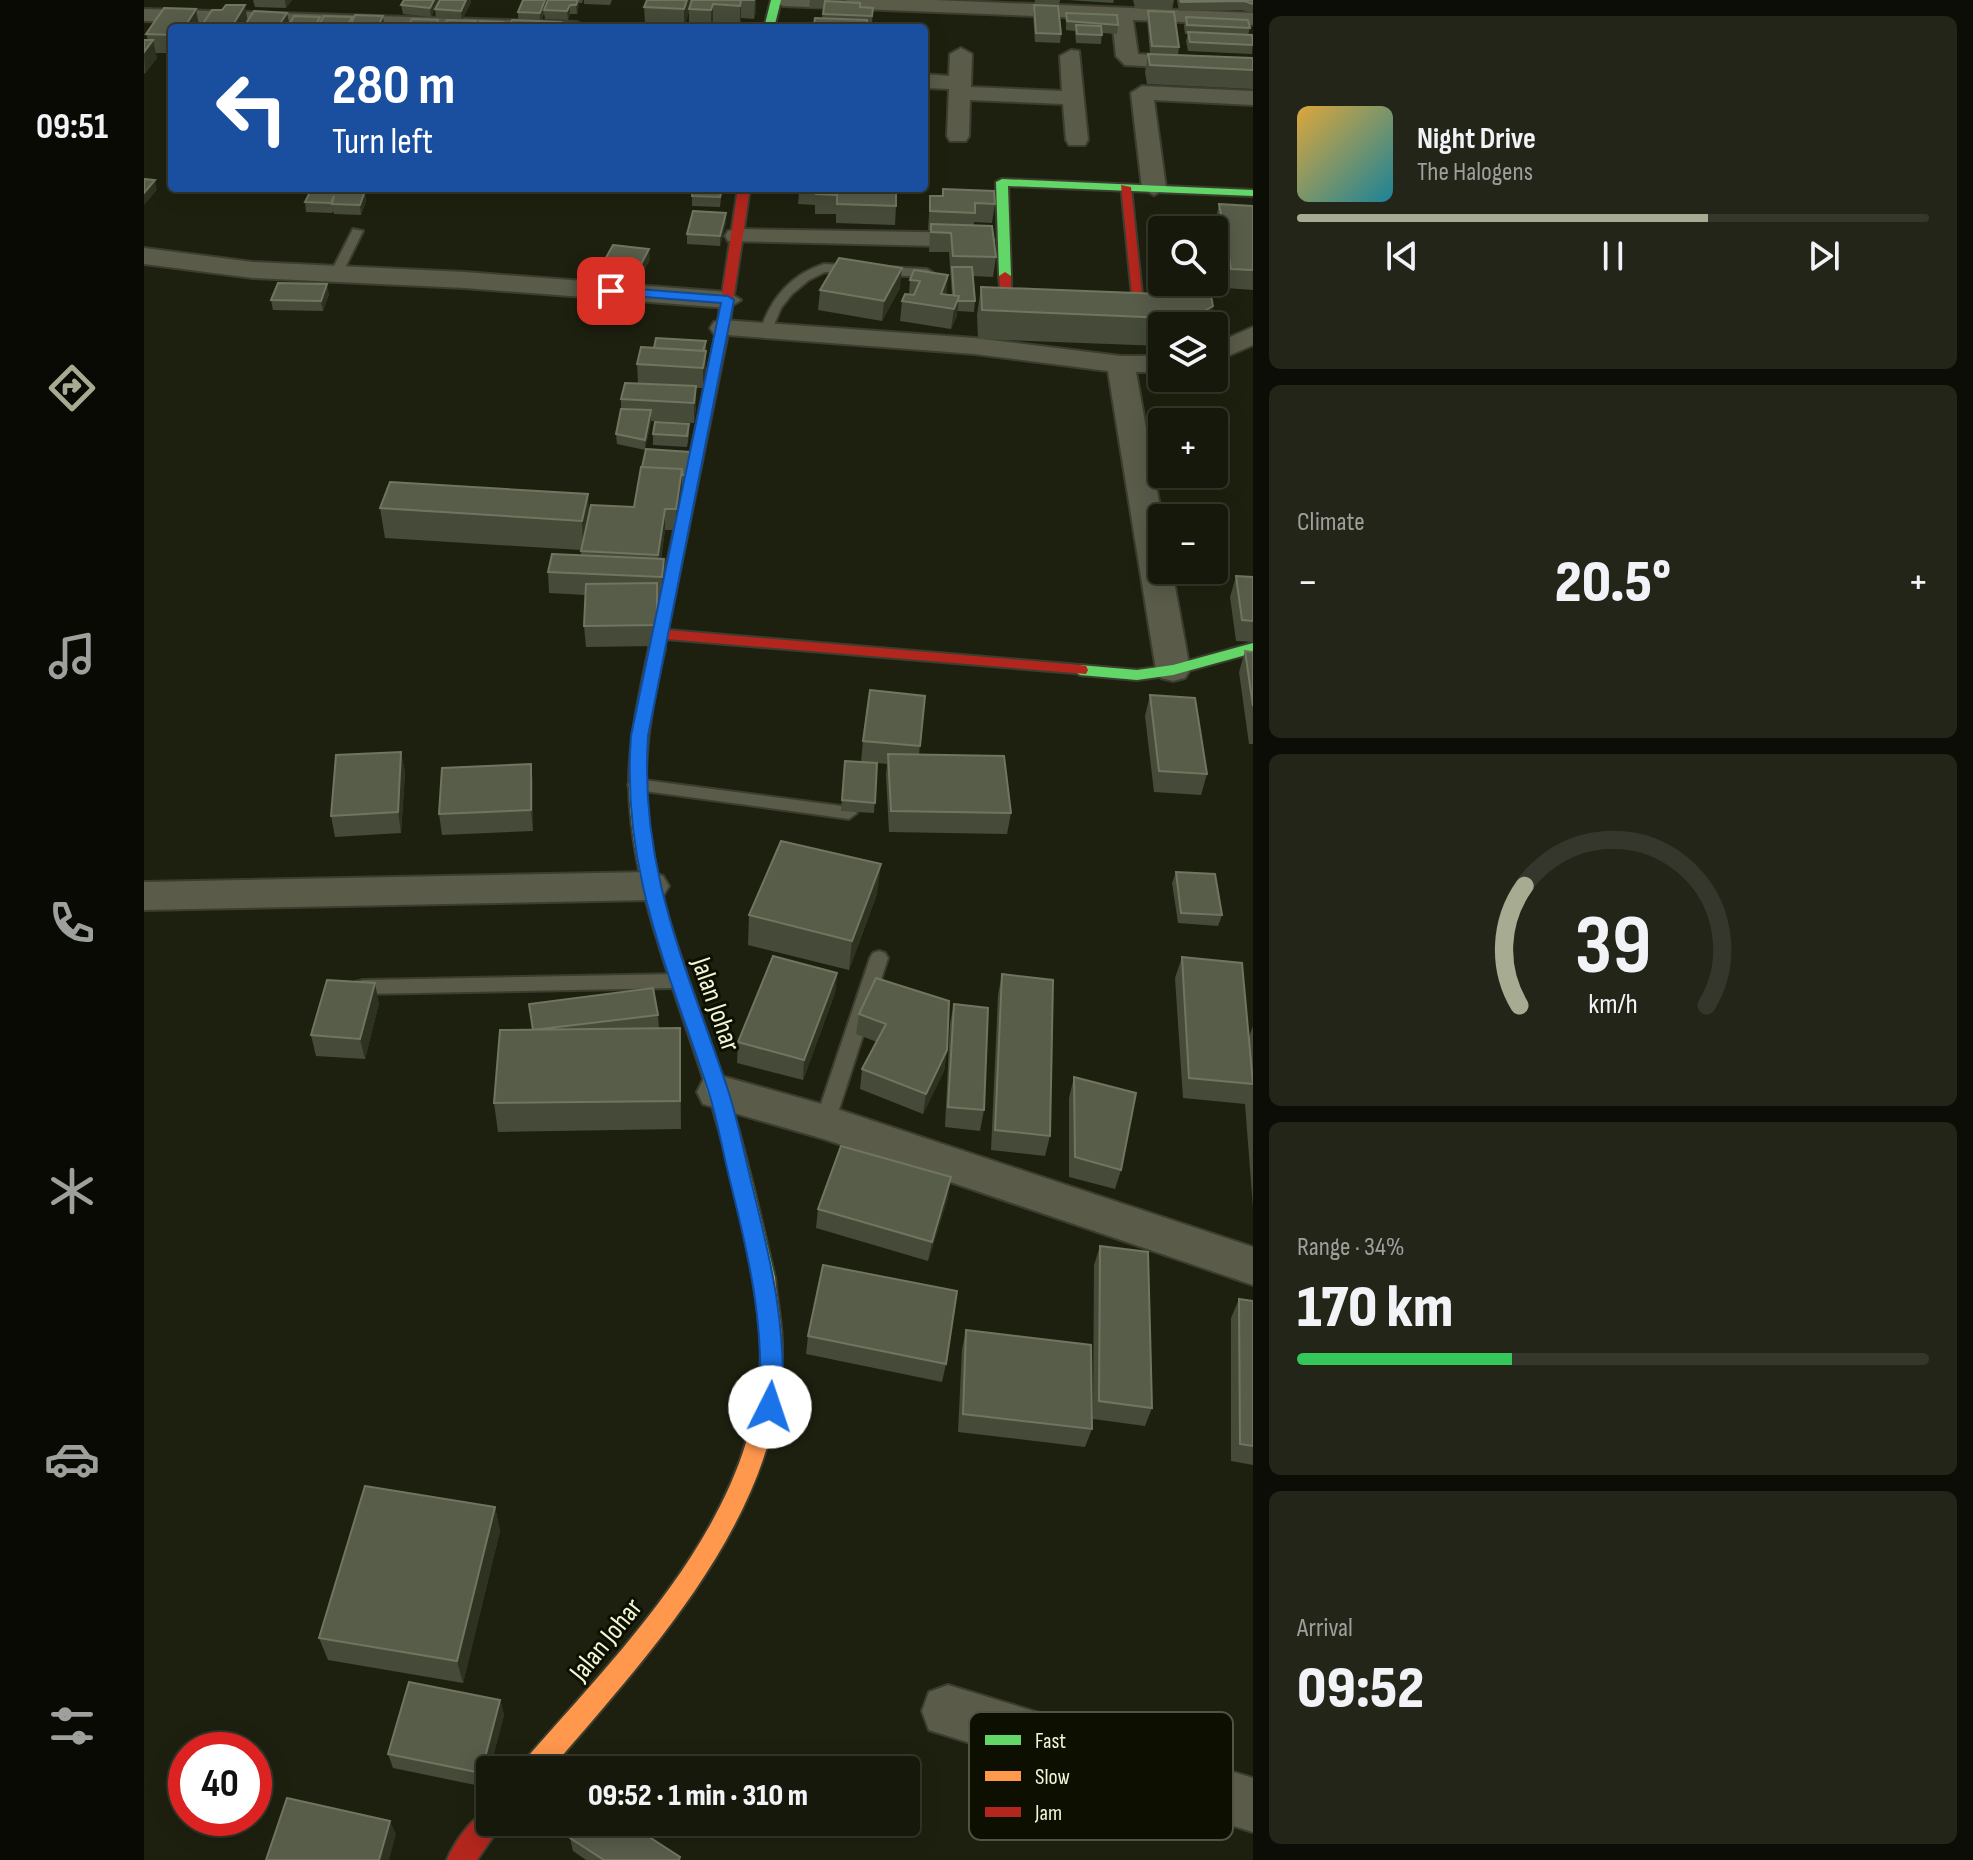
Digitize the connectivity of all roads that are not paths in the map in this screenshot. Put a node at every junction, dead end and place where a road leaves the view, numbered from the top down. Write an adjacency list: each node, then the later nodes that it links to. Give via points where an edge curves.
1 (776, 0): 7 (street)
2 (783, 0): 3 (street)
3 (1122, 14): 5 (street); 10 (street, via 1127,56 1133,60)
4 (144, 15): 6 (street)
5 (1253, 19)
6 (444, 24)
7 (770, 24)
8 (961, 54): 12 (street)
9 (1071, 56): 13 (street)
10 (1253, 66)
11 (928, 82): 12 (street)
12 (960, 88): 13 (street); 15 (street)
13 (1074, 98): 16 (street)
14 (1253, 98): 18 (street, via 1142,93)
15 (958, 136)
16 (1077, 140)
17 (1125, 187): 18 (street); 23 (street, via 1002,182); 23 (street, via 1139,300 1005,294)
18 (1154, 188): 20 (street)
19 (743, 192): 22 (street, Jalan Johar)
20 (1253, 193)
21 (357, 231): 26 (lane)
22 (737, 236): 23 (street); 27 (street, Jalan Johar)
23 (1003, 240)
24 (144, 256): 26 (street)
25 (927, 273): 29 (lane, via 824,268 796,280)
26 (336, 274): 27 (street)
27 (728, 300): 28 (street, Jalan Johar)
28 (723, 328): 29 (street); 34 (street, Jalan Johar)
29 (767, 329): 32 (street)
30 (1253, 335): 31 (street)
31 (1228, 347)
32 (1121, 364): 33 (street); 36 (street)
33 (1148, 364)
34 (661, 634): 36 (street, via 1137,675); 37 (street, Jalan Johar, via 639,736)
35 (1253, 648): 36 (street)
36 (1173, 670)
37 (636, 785): 38 (lane); 39 (street, Jalan Johar)
38 (849, 813)
39 (650, 886): 40 (street); 42 (street, Jalan Johar)
40 (144, 896)
41 (879, 958): 45 (lane)
42 (677, 981): 43 (lane); 44 (street, Jalan Johar)
43 (363, 987)
44 (718, 1092): 45 (street); 49 (street, Jalan Johar, via 765,1279 774,1357 760,1449 745,1487 693,1574)
45 (825, 1122): 46 (street)
46 (1253, 1266)
47 (948, 1711): 48 (street)
48 (969, 1717)
49 (544, 1756)
50 (1233, 1799): 51 (street)
51 (1253, 1805)

